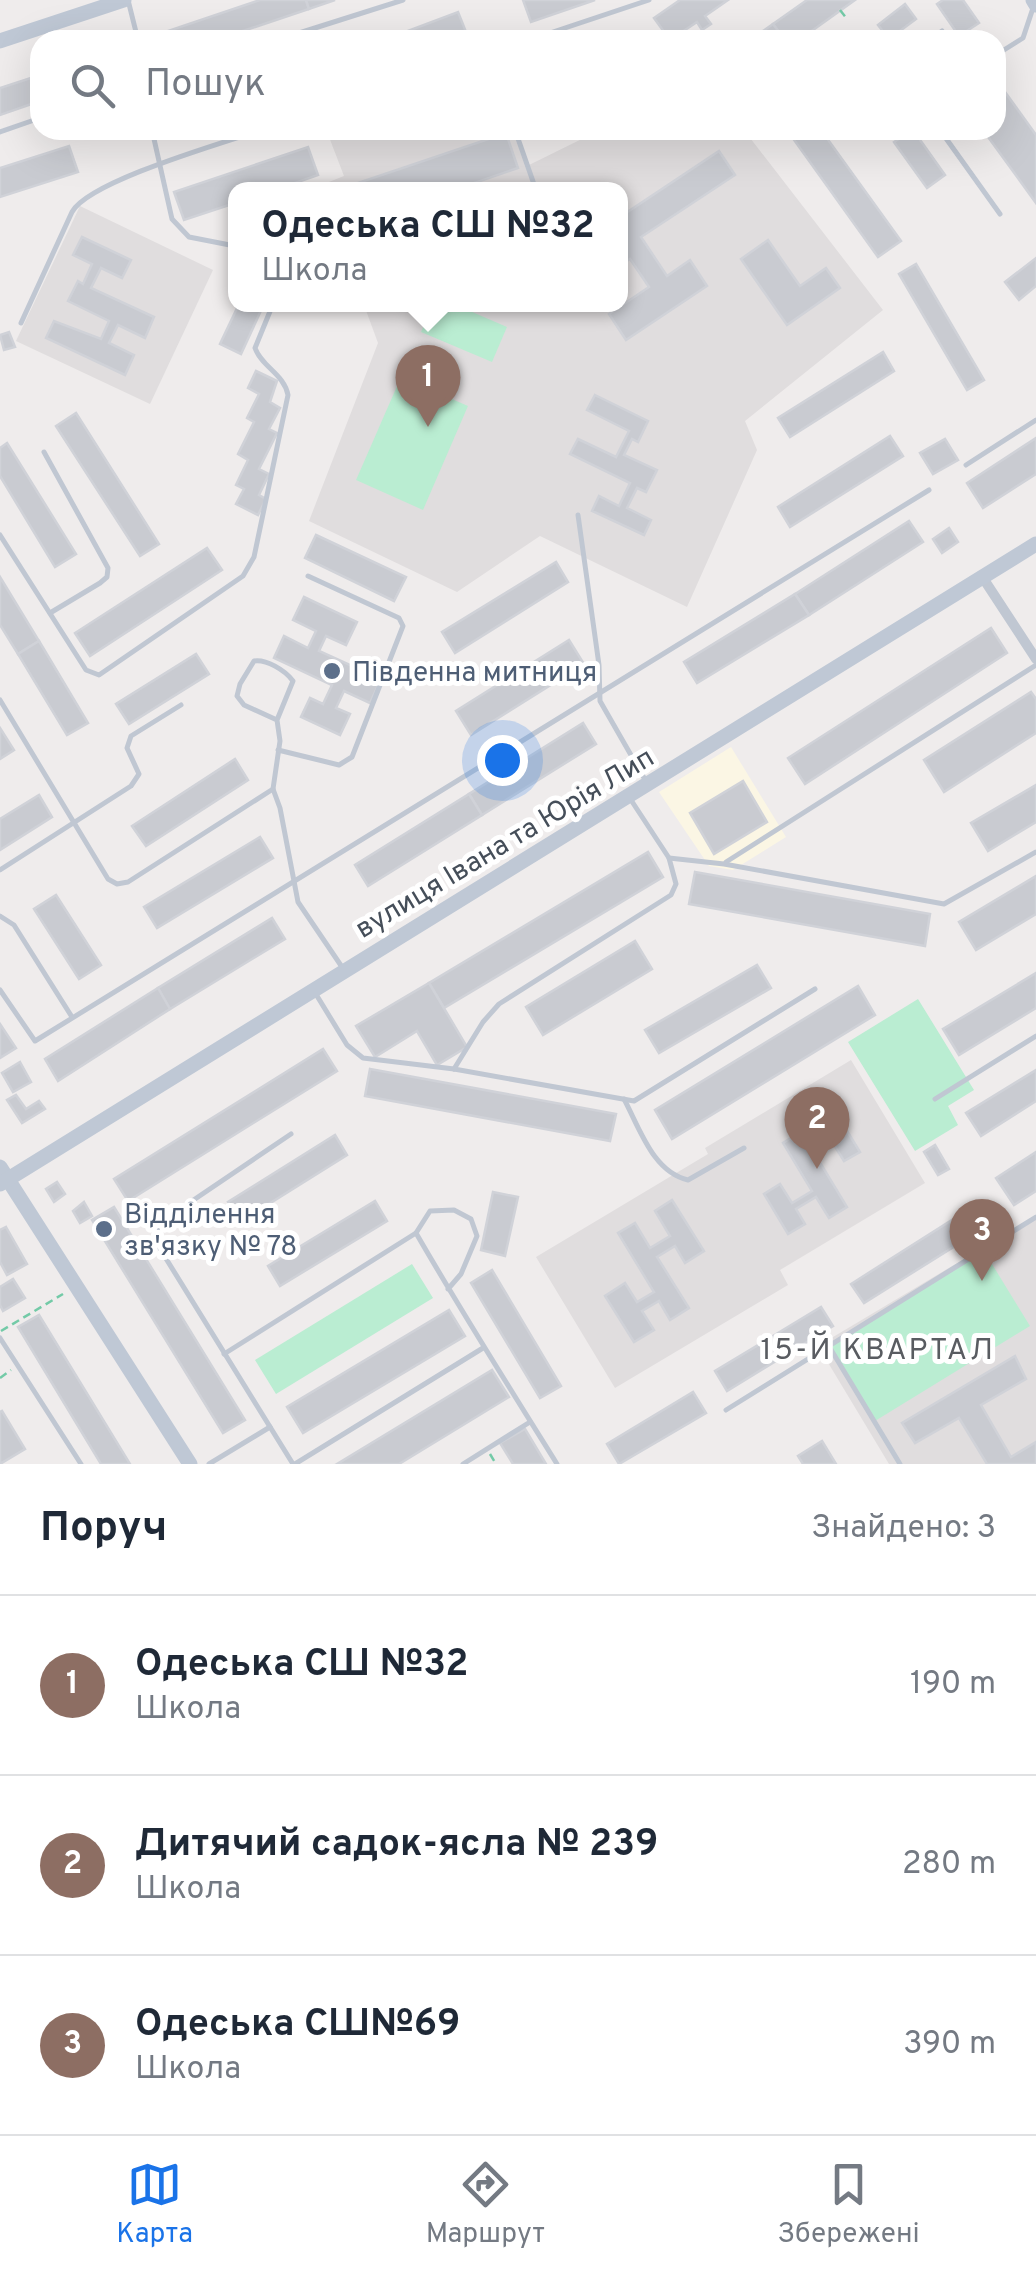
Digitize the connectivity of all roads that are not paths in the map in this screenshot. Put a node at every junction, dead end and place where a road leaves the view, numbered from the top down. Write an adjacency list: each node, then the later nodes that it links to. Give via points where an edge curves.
1 (126, 0): 5 (street); 6 (lane)
2 (402, 0): 7 (lane)
3 (649, 0): 8 (lane)
4 (1034, 2): 11 (lane, via 1023,38)
5 (34, 30)
6 (135, 30)
7 (308, 30)
8 (559, 30)
9 (30, 31): 10 (street)
10 (0, 41)
11 (1006, 49)
12 (30, 122): 13 (lane)
13 (0, 132)
14 (154, 140): 18 (lane)
15 (231, 140): 18 (lane)
16 (518, 140): 19 (lane)
17 (947, 140): 20 (lane)
18 (158, 164): 21 (lane, via 179,229); 23 (lane, via 76,204)
19 (533, 182)
20 (1000, 214)
21 (228, 244)
22 (269, 312): 33 (lane, via 255,348 288,395 248,570 100,675 86,670)
23 (21, 323)
24 (1036, 420): 26 (lane)
25 (44, 452): 33 (lane, via 108,568 100,584)
26 (966, 465)
27 (930, 490): 35 (lane)
28 (578, 515): 35 (lane)
29 (0, 535): 33 (lane)
30 (1036, 544): 32 (street, вулиця Івана та Юрія Лип)
31 (308, 576): 39 (lane, via 399,618 403,626 347,762)
32 (983, 578): 34 (street); 40 (street, вулиця Івана та Юрія Лип)
33 (50, 612)
34 (1036, 662): 46 (lane)
35 (600, 695): 40 (lane); 48 (lane)
36 (0, 700): 43 (lane)
37 (180, 706): 43 (lane, via 131,736 127,748 138,774 131,786)
38 (277, 720): 38 (lane, via 237,696 254,661 288,673 292,681); 39 (lane)
39 (278, 750): 41 (lane)
40 (647, 784): 42 (street, вулиця Івана та Юрія Лип)
41 (273, 789): 43 (lane, via 118,884 108,880); 48 (lane)
42 (628, 795): 45 (lane); 50 (street, вулиця Івана та Юрія Лип)
43 (76, 822): 47 (lane)
44 (1036, 852): 46 (lane, via 944,904)
45 (668, 858): 46 (lane); 56 (lane, via 676,884 671,895 499,1004)
46 (724, 864)
47 (0, 870)
48 (294, 883): 50 (lane, via 298,902); 54 (lane)
49 (0, 916): 54 (lane, via 14,925)
50 (344, 969): 51 (street, вулиця Івана та Юрія Лип)
51 (312, 988): 56 (lane, via 357,1055); 61 (street, вулиця Івана та Юрія Лип)
52 (815, 988): 58 (lane, via 643,1096)
53 (0, 990): 54 (lane, via 35,1041)
54 (72, 1017)
55 (1036, 1036): 57 (lane)
56 (454, 1069): 58 (lane)
57 (935, 1098)
58 (624, 1099): 60 (lane, via 662,1168 675,1177 688,1180)
59 (291, 1134): 68 (lane, via 157,1227 157,1244)
60 (744, 1148)
61 (2, 1177): 73 (street)
62 (1036, 1217): 67 (lane)
63 (416, 1233): 64 (lane); 64 (lane, via 430,1210 454,1210 471,1219 477,1236); 68 (lane)
64 (448, 1289): 66 (lane)
65 (0, 1335): 72 (lane)
66 (483, 1348): 70 (lane); 75 (lane)
67 (830, 1348): 69 (lane); 78 (lane)
68 (224, 1354): 71 (lane)
69 (726, 1410)
70 (530, 1422): 76 (lane); 77 (lane)
71 (270, 1427): 74 (lane); 75 (lane)
72 (81, 1464)
73 (190, 1464)
74 (209, 1464)
75 (294, 1464)
76 (463, 1464)
77 (556, 1464)
78 (900, 1464)

